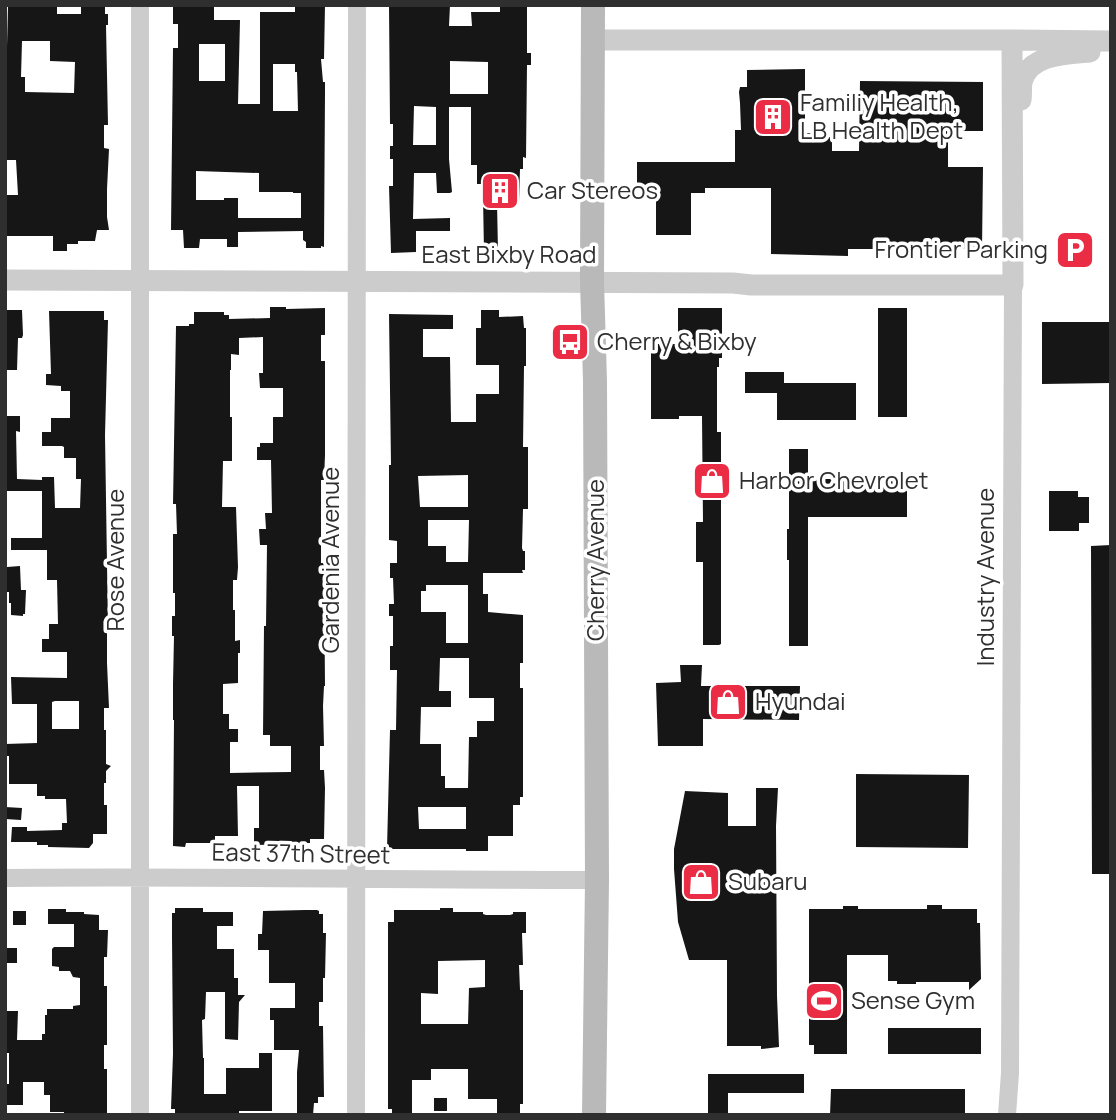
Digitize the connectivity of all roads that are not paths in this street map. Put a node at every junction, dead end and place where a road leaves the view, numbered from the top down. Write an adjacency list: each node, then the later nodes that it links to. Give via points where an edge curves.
1 (140, 5): 10 (street, Rose Avenue)
2 (357, 5): 11 (street, Gardenia Avenue)
3 (593, 5): 4 (main road, Cherry Avenue)
4 (593, 40): 5 (street); 12 (main road, Cherry Avenue)
5 (1012, 40): 6 (street); 8 (street, Industry Avenue)
6 (1111, 41)
7 (1111, 48): 8 (street, via 1045,58 1031,67 1022,82)
8 (1013, 160): 13 (street, Industry Avenue)
9 (5, 280): 10 (street, East Bixby Road)
10 (140, 280): 11 (street, East Bixby Road); 14 (street, Rose Avenue)
11 (357, 281): 12 (street, East Bixby Road); 16 (street, Gardenia Avenue)
12 (592, 281): 13 (street, East Bixby Road); 17 (main road, Cherry Avenue)
13 (1013, 285): 21 (street, Industry Avenue)
14 (141, 877): 15 (street, East 37th Street); 16 (street, East 37th Street); 18 (street, Rose Avenue)
15 (5, 878)
16 (355, 880): 17 (street, East 37th Street); 19 (street, Gardenia Avenue)
17 (597, 880): 20 (main road, Cherry Avenue)
18 (140, 1115)
19 (356, 1115)
20 (594, 1115)
21 (1007, 1115)

